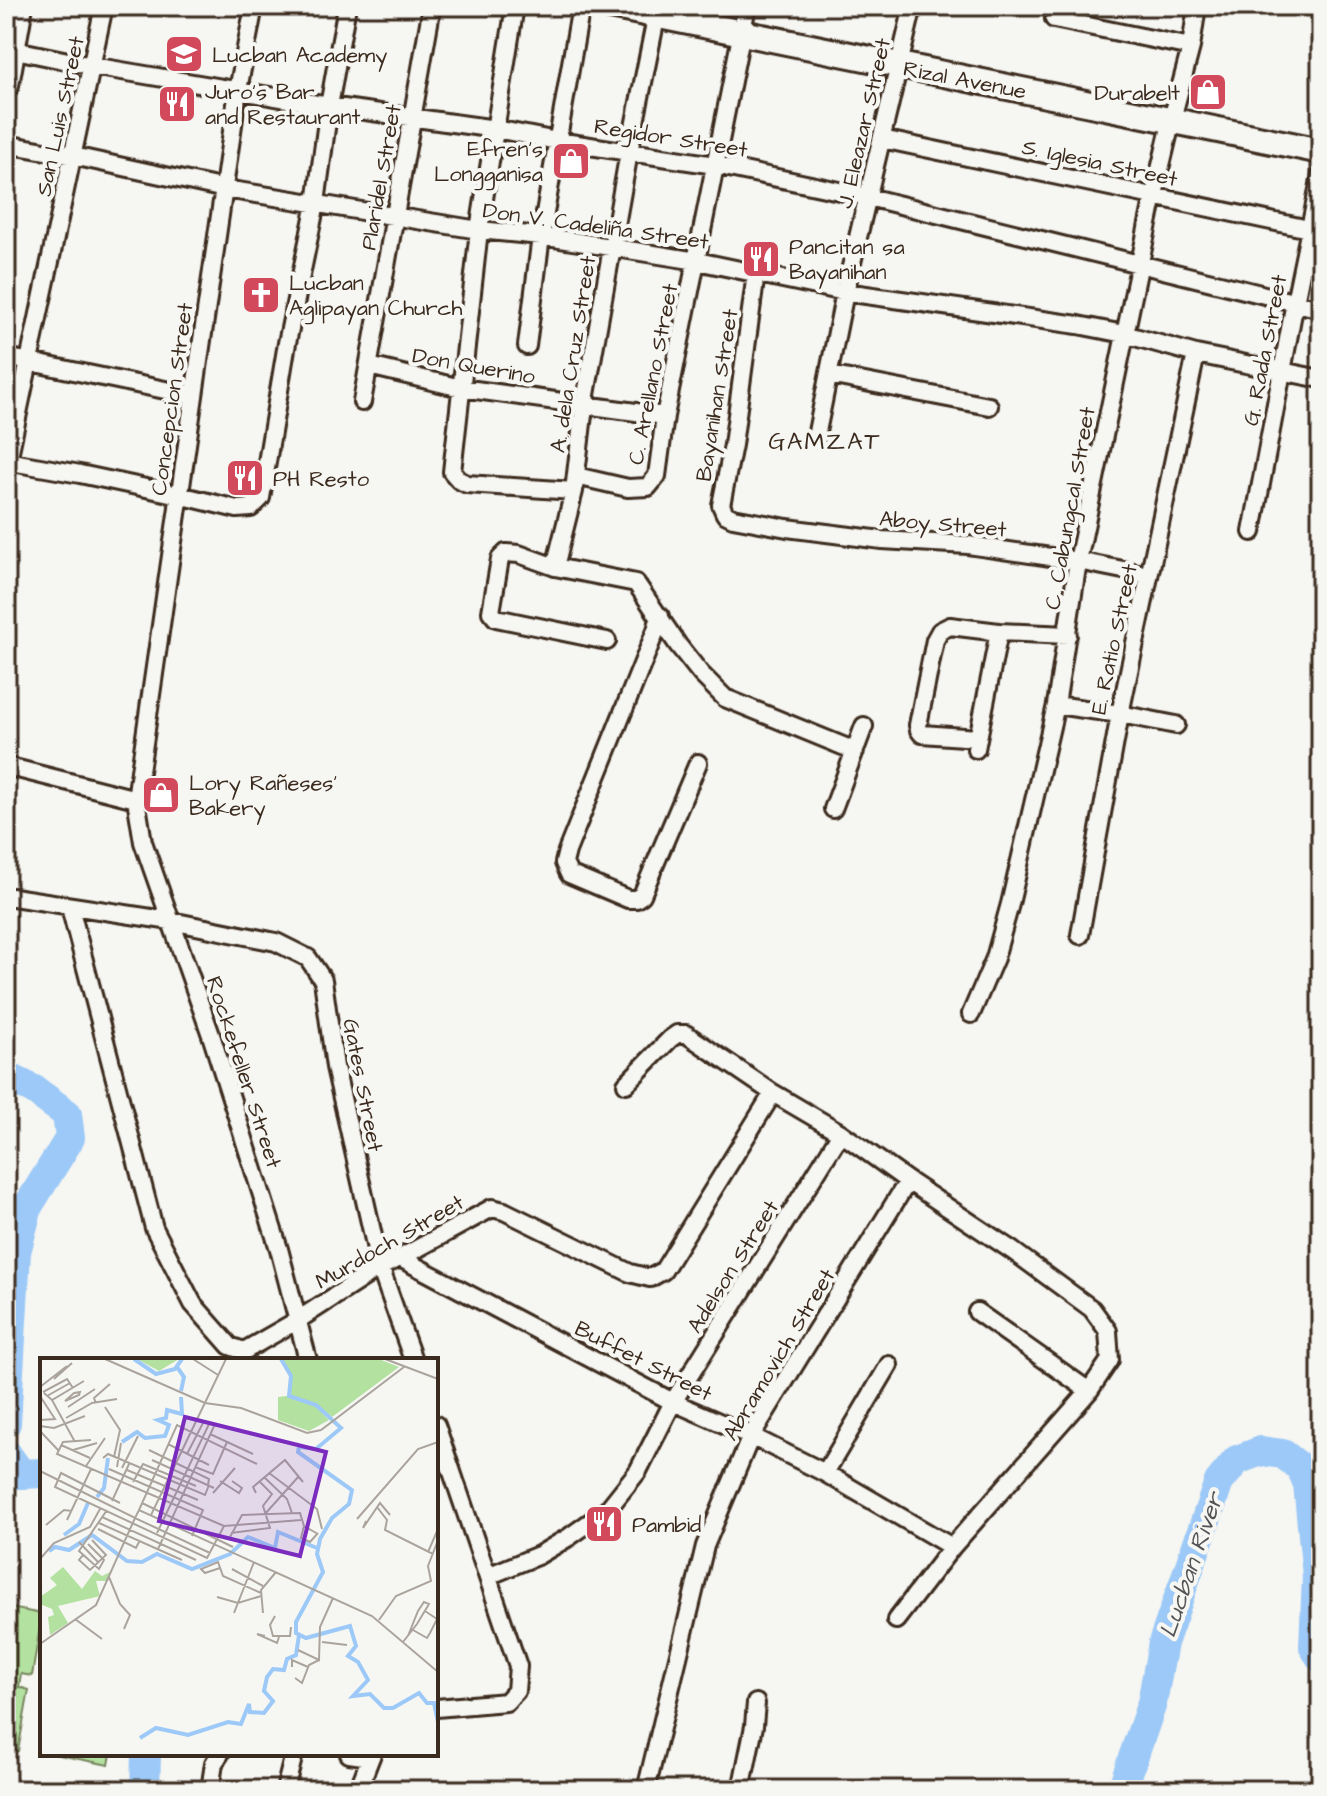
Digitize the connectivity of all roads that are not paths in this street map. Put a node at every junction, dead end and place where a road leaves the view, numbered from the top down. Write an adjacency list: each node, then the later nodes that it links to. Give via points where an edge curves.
1 (20, 6): 16 (main road)
2 (104, 6): 17 (street, San Luis Street)
3 (254, 6): 20 (street, Concepcion Street)
4 (347, 6): 21 (street)
5 (432, 6): 22 (street, Plaridel Street)
6 (515, 6): 24 (street)
7 (581, 6): 26 (street)
8 (610, 6): 12 (main road, Rizal Avenue)
9 (747, 6): 14 (street, C. Arellano Street)
10 (913, 6): 18 (street, J. Eleazar Street)
11 (1197, 6): 15 (street, C. Cabungcal Street)
12 (658, 11): 14 (main road, Rizal Avenue); 29 (street, A. dela Cruz Street)
13 (1054, 19): 15 (street)
14 (741, 32): 18 (main road, Rizal Avenue); 31 (street, C. Arellano Street)
15 (1191, 47): 23 (street, C. Cabungcal Street)
16 (9, 49): 17 (street, Regidor Street); 19 (main road)
17 (92, 66): 20 (street, Regidor Street); 30 (street, San Luis Street)
18 (899, 66): 23 (main road, Rizal Avenue); 25 (street, J. Eleazar Street)
19 (6, 85)
20 (238, 90): 21 (street, Regidor Street); 33 (street, Concepcion Street)
21 (329, 106): 22 (street, Regidor Street); 36 (street)
22 (412, 118): 24 (street, Regidor Street); 37 (street, Plaridel Street)
23 (1172, 119): 28 (main road, Rizal Avenue); 34 (street, C. Cabungcal Street)
24 (496, 129): 26 (street, Regidor Street); 39 (street)
25 (882, 139): 34 (street, S. Iglesia Street); 35 (street, J. Eleazar Street)
26 (557, 141): 29 (street, Regidor Street); 40 (street)
27 (6, 144): 30 (street, Don V. Cadeliña Street)
28 (1321, 151)
29 (629, 152): 31 (street, Regidor Street); 41 (street, A. dela Cruz Street)
30 (73, 156): 33 (street, Don V. Cadeliña Street); 52 (street, San Luis Street)
31 (715, 165): 35 (street, Regidor Street); 42 (street, C. Arellano Street)
32 (1321, 175): 38 (street, G. Rada Street)
33 (225, 189): 36 (street, Don V. Cadeliña Street); 58 (street, Concepcion Street)
34 (1154, 195): 38 (street, S. Iglesia Street); 43 (street, C. Cabungcal Street)
35 (868, 197): 43 (street, Regidor Street); 45 (street, J. Eleazar Street)
36 (316, 203): 37 (street, Don V. Cadeliña Street); 66 (street, via 261,498 251,508 237,509)
37 (396, 217): 39 (street, Don V. Cadeliña Street); 53 (street, Plaridel Street)
38 (1309, 229): 46 (street, G. Rada Street)
39 (479, 230): 40 (street, Don V. Cadeliña Street); 57 (street)
40 (541, 236): 41 (street, Don V. Cadeliña Street); 49 (street)
41 (611, 248): 42 (street, Don V. Cadeliña Street); 60 (street, A. dela Cruz Street)
42 (697, 261): 44 (street, Don V. Cadeliña Street); 62 (street, C. Arellano Street)
43 (1140, 263): 46 (street, Regidor Street); 48 (street, C. Cabungcal Street)
44 (756, 273): 45 (street, Don V. Cadeliña Street); 67 (street, Bayanihan Street, via 721,505)
45 (845, 292): 48 (street, Don V. Cadeliña Street); 55 (street, J. Eleazar Street)
46 (1295, 302): 47 (street, Regidor Street); 54 (street, G. Rada Street)
47 (1321, 309)
48 (1124, 334): 50 (street, Don V. Cadeliña Street); 69 (street, C. Cabungcal Street)
49 (527, 346)
50 (1196, 354): 54 (street, Don V. Cadeliña Street); 71 (street, E. Ratio Street)
51 (6, 357): 52 (street)
52 (28, 362): 58 (street); 64 (street, San Luis Street)
53 (369, 366): 57 (street, Don Querino); 59 (street, Plaridel Street)
54 (1281, 372): 56 (street, Don V. Cadeliña Street); 68 (street, G. Rada Street)
55 (829, 375): 61 (street); 63 (street, J. Eleazar Street)
56 (1321, 379)
57 (461, 388): 60 (street, Don Querino); 65 (street, via 452,472 459,480)
58 (194, 396): 66 (street, Concepcion Street)
59 (362, 402)
60 (584, 406): 62 (street, Don Querino); 65 (street, A. dela Cruz Street)
61 (989, 406)
62 (665, 416): 65 (street, C. Arellano Street, via 657,476 648,487)
63 (816, 437)
64 (7, 464): 66 (street)
65 (575, 483): 70 (street, A. dela Cruz Street)
66 (179, 495): 83 (street, Concepcion Street)
67 (733, 518): 69 (street, Aboy Street)
68 (1252, 532)
69 (1078, 561): 71 (street, Aboy Street); 74 (street, C. Cabungcal Street)
70 (555, 567): 72 (street, via 636,583); 75 (street, via 506,553 500,559 491,612 496,618)
71 (1148, 575): 77 (street, E. Ratio Street)
72 (660, 616): 80 (street, via 725,698); 81 (street, via 567,851 564,863 569,874 628,899 642,895)
73 (999, 632): 73 (street, via 950,626 940,631 918,725 922,734 977,744); 74 (street)
74 (1068, 635): 76 (street, C. Cabungcal Street)
75 (607, 641)
76 (1056, 705): 77 (street); 89 (street, C. Cabungcal Street, via 1010,904)
77 (1120, 714): 78 (street); 88 (street, E. Ratio Street)
78 (1176, 725)
79 (864, 726): 80 (street)
80 (855, 751): 84 (street)
81 (698, 763)
82 (6, 766): 83 (street)
83 (136, 799): 87 (street, Rockefeller Street, via 143,842)
84 (833, 809)
85 (13, 897): 86 (street, Gates Street)
86 (70, 907): 87 (street, Gates Street); 97 (street, Murdoch Street, via 154,1228 193,1304 230,1346 244,1351)
87 (171, 921): 95 (street, Gates Street, via 276,942 308,958 323,980 335,1067); 97 (street, Rockefeller Street)
88 (1080, 935)
89 (971, 1014)
90 (626, 1084): 91 (street, via 670,1039 686,1034)
91 (773, 1093): 92 (street); 94 (street, Murdoch Street, via 663,1271 650,1278 492,1208)
92 (841, 1133): 93 (street); 102 (street, Adelson Street)
93 (908, 1181): 101 (street, via 1092,1309 1108,1331 1110,1360); 104 (street, Abramovich Street)
94 (400, 1258): 95 (street, Murdoch Street); 102 (street, Buffet Street)
95 (380, 1267): 97 (street, Murdoch Street); 99 (street, Gates Street)
96 (977, 1312): 101 (street)
97 (298, 1320): 98 (street, Rockefeller Street)
98 (308, 1358)
99 (412, 1358)
100 (889, 1365): 105 (street)
101 (1089, 1391): 106 (street)
102 (673, 1402): 104 (street, Buffet Street); 107 (street, Adelson Street, via 638,1471 607,1510 539,1555)
103 (438, 1431): 107 (street)
104 (751, 1436): 105 (street, Buffet Street); 117 (street, Abramovich Street, via 705,1546)
105 (825, 1473): 106 (street, Buffet Street)
106 (952, 1547): 108 (street)
107 (488, 1576): 110 (street, via 518,1666 516,1691 506,1702)
108 (896, 1620)
109 (756, 1703): 118 (street)
110 (438, 1708)
111 (219, 1756): 114 (street)
112 (294, 1756): 115 (street)
113 (371, 1756): 116 (street)
114 (210, 1790)
115 (285, 1790)
116 (358, 1790)
117 (646, 1790)
118 (741, 1790)

